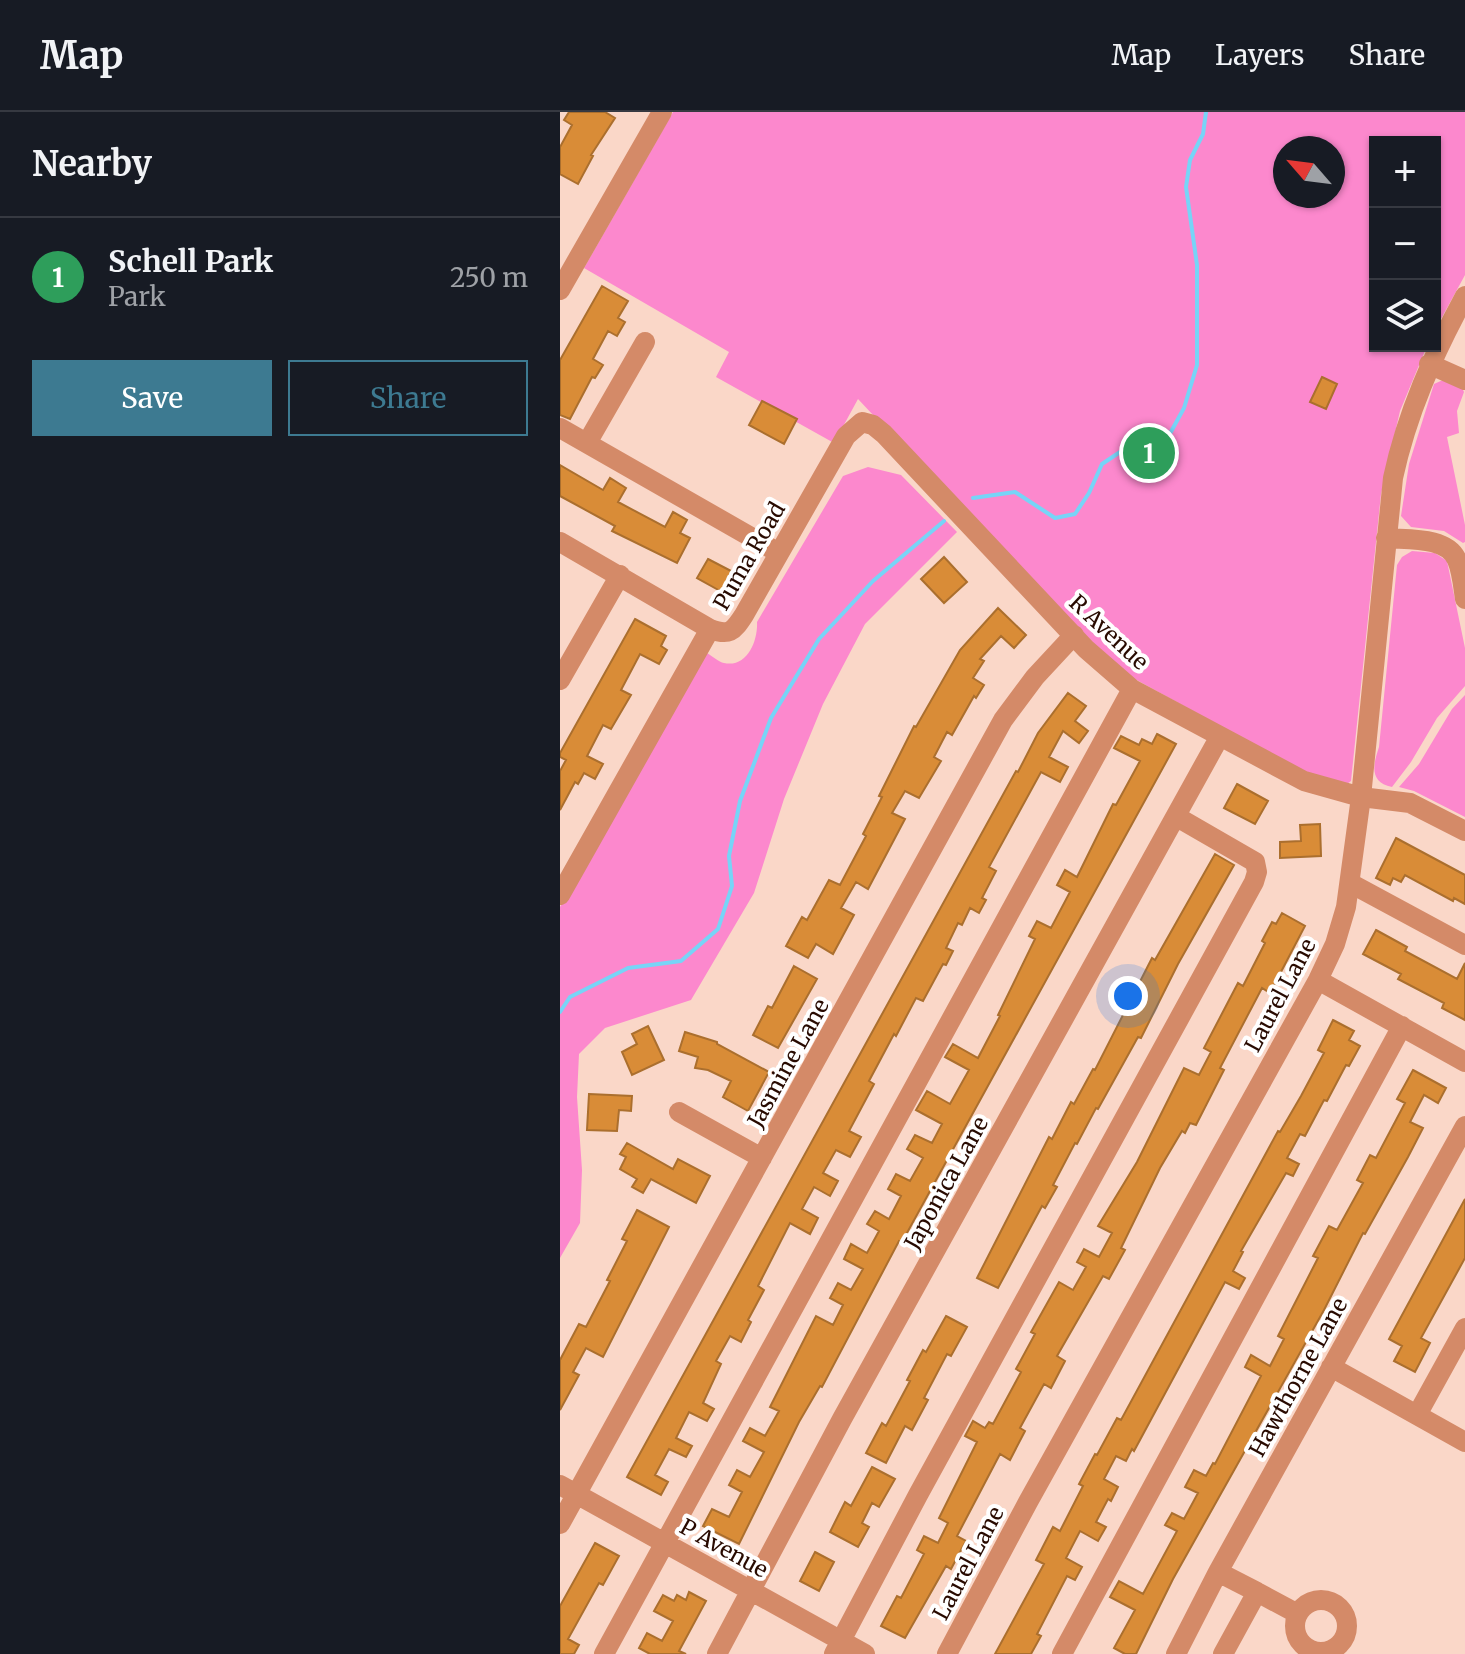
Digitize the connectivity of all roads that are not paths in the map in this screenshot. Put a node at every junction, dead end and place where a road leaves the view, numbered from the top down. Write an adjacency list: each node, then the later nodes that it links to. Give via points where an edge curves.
1 (662, 112): 2 (street)
2 (560, 290)
3 (1465, 296): 5 (street, Laurel Lane)
4 (645, 342): 9 (street)
5 (1429, 364): 6 (street); 10 (street, Laurel Lane, via 1399,451)
6 (1465, 380)
7 (862, 422): 12 (street, Puma Road, via 846,436); 16 (street, R Avenue, via 884,434)
8 (560, 428): 9 (street)
9 (587, 443): 12 (street)
10 (1386, 538): 14 (street, via 1450,550 1458,562); 20 (street, Laurel Lane)
11 (560, 542): 13 (street, Puma Road)
12 (779, 553): 15 (street, Puma Road, via 736,628 724,634)
13 (620, 575): 15 (street, Puma Road); 17 (street)
14 (1465, 599)
15 (710, 629): 24 (street)
16 (1074, 635): 18 (street, R Avenue); 31 (street, Jasmine Lane, via 1003,720)
17 (560, 680)
18 (1132, 689): 19 (street, R Avenue); 38 (street)
19 (1220, 736): 20 (street, R Avenue, via 1304,781); 21 (street, Japonica Lane)
20 (1361, 797): 22 (street, R Avenue, via 1410,803); 23 (street, Laurel Lane)
21 (1177, 817): 40 (street, Japonica Lane); 43 (street, via 1255,862 1254,882)
22 (1465, 831)
23 (1350, 883): 25 (street); 26 (street, Laurel Lane, via 1341,926)
24 (560, 895)
25 (1465, 945)
26 (1318, 980): 27 (street); 47 (street, Laurel Lane)
27 (1402, 1026): 28 (street); 48 (street)
28 (1465, 1062)
29 (679, 1112): 31 (street)
30 (1465, 1126): 33 (street, Hawthorne Lane)
31 (762, 1158): 36 (street, Jasmine Lane)
32 (1465, 1328): 34 (street)
33 (1331, 1367): 34 (street); 39 (street, Hawthorne Lane)
34 (1417, 1415): 35 (street)
35 (1465, 1442)
36 (568, 1490): 37 (street, Jasmine Lane); 38 (street, P Avenue)
37 (560, 1524)
38 (664, 1542): 40 (street, P Avenue); 44 (street)
39 (1218, 1572): 41 (street); 49 (street, Hawthorne Lane)
40 (751, 1591): 43 (street, P Avenue); 45 (street, Japonica Lane)
41 (1257, 1592): 42 (street); 50 (street)
42 (1298, 1614)
43 (838, 1647): 46 (street, P Avenue)
44 (604, 1654)
45 (717, 1654)
46 (865, 1654)
47 (947, 1654)
48 (1062, 1654)
49 (1176, 1654)
50 (1223, 1654)

